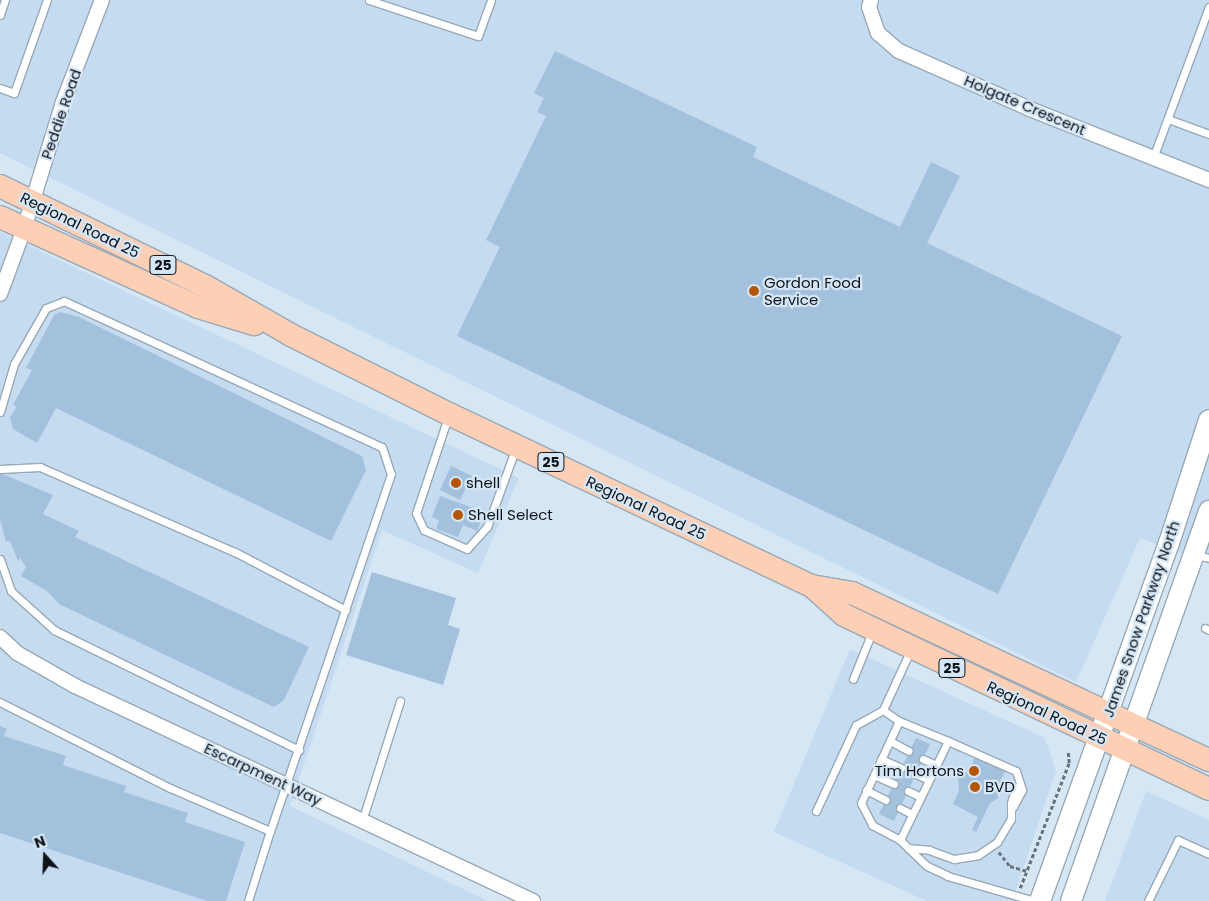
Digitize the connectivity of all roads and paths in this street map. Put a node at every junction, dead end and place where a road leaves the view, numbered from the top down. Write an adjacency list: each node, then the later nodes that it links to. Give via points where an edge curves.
1 (5, 0): 8 (lane)
2 (46, 0): 9 (lane, via 14,93)
3 (102, 0): 15 (street, Peddie Road, via 63,102)
4 (370, 0): 5 (lane, via 478,36)
5 (491, 0)
6 (871, 0): 12 (street, Holgate Crescent, via 869,6 878,33 899,51 1030,109)
7 (1209, 7): 10 (lane)
8 (0, 15)
9 (0, 88)
10 (1168, 119): 11 (lane); 12 (lane)
11 (1209, 134)
12 (1154, 158): 13 (street, Holgate Crescent)
13 (1209, 180)
14 (0, 186): 15 (main road, Regional Road 25 / 25)
15 (32, 202): 17 (street, Peddie Road); 19 (main road, Regional Road 25 / 25, via 207,287)
16 (0, 216): 17 (main road, Regional Road 25 / 25)
17 (24, 228): 18 (street); 19 (main road, Regional Road 25 / 25, via 198,307)
18 (0, 294)
19 (291, 335): 21 (main road, Regional Road 25 / 25)
20 (0, 412): 29 (lane, via 14,364 46,308 64,301 382,447 391,474)
21 (449, 414): 23 (main road, Regional Road 25 / 25); 23 (lane, via 416,513 424,530 467,549 487,527)
22 (1209, 420): 37 (main road, James Snow Parkway North)
23 (516, 446): 28 (main road, Regional Road 25 / 25)
24 (0, 468): 29 (lane, via 40,466 235,552)
25 (1209, 511): 26 (main road, James Snow Parkway North)
26 (1201, 556): 39 (main road, James Snow Parkway North)
27 (0, 559): 44 (lane, via 10,591 54,630)
28 (812, 586): 30 (main road, Regional Road 25 / 25, via 844,616); 37 (main road, Regional Road 25 / 25, via 852,593)
29 (346, 610): 44 (lane)
30 (873, 629): 32 (main road, Regional Road 25 / 25); 33 (lane)
31 (0, 637): 56 (street, Escarpment Way, via 17,653 75,686)
32 (911, 649): 36 (lane); 40 (main road, Regional Road 25 / 25)
33 (853, 679)
34 (0, 702): 66 (lane, via 170,788)
35 (400, 702): 65 (lane)
36 (883, 710): 38 (lane); 63 (lane, via 856,725)
37 (1108, 713): 39 (main road, Regional Road 25 / 25); 40 (main road, James Snow Parkway North)
38 (900, 720): 41 (lane); 42 (lane)
39 (1133, 724): 43 (main road, James Snow Parkway North); 49 (main road, Regional Road 25 / 25)
40 (1099, 737): 43 (main road, Regional Road 25 / 25); 76 (main road, James Snow Parkway North)
41 (890, 741): 45 (lane); 47 (lane)
42 (948, 742): 50 (lane); 68 (lane, via 1016,771 1020,785 1015,789 1011,803 1011,819)
43 (1124, 748): 57 (main road, Regional Road 25 / 25); 77 (main road, James Snow Parkway North)
44 (299, 750): 56 (lane)
45 (909, 751)
46 (1068, 751): 71 (path, via 1069,762)
47 (881, 759): 51 (lane); 53 (lane)
48 (924, 759): 50 (lane)
49 (1209, 760)
50 (936, 765): 54 (lane)
51 (901, 768)
52 (916, 774): 54 (lane)
53 (874, 775): 55 (lane); 58 (lane)
54 (929, 780): 60 (lane)
55 (894, 784)
56 (287, 786): 65 (street, Escarpment Way); 66 (lane)
57 (1209, 789)
58 (866, 790): 61 (lane); 67 (lane, via 861,803 872,825)
59 (908, 791): 60 (lane)
60 (921, 797): 64 (lane)
61 (886, 800)
62 (900, 808): 64 (lane)
63 (816, 811)
64 (912, 814): 67 (lane)
65 (362, 821): 74 (street, Escarpment Way)
66 (270, 831): 73 (lane)
67 (900, 840): 69 (lane)
68 (993, 845): 69 (lane, via 978,855 954,859 928,850); 71 (path, via 1010,866)
69 (908, 848): 72 (lane, via 927,866 948,876)
70 (1209, 854): 78 (lane, via 1178,840)
71 (1027, 871): 72 (path)
72 (1018, 895): 75 (lane)
73 (248, 901)
74 (532, 901)
75 (1035, 901)
76 (1040, 901)
77 (1071, 901)
78 (1148, 901)

